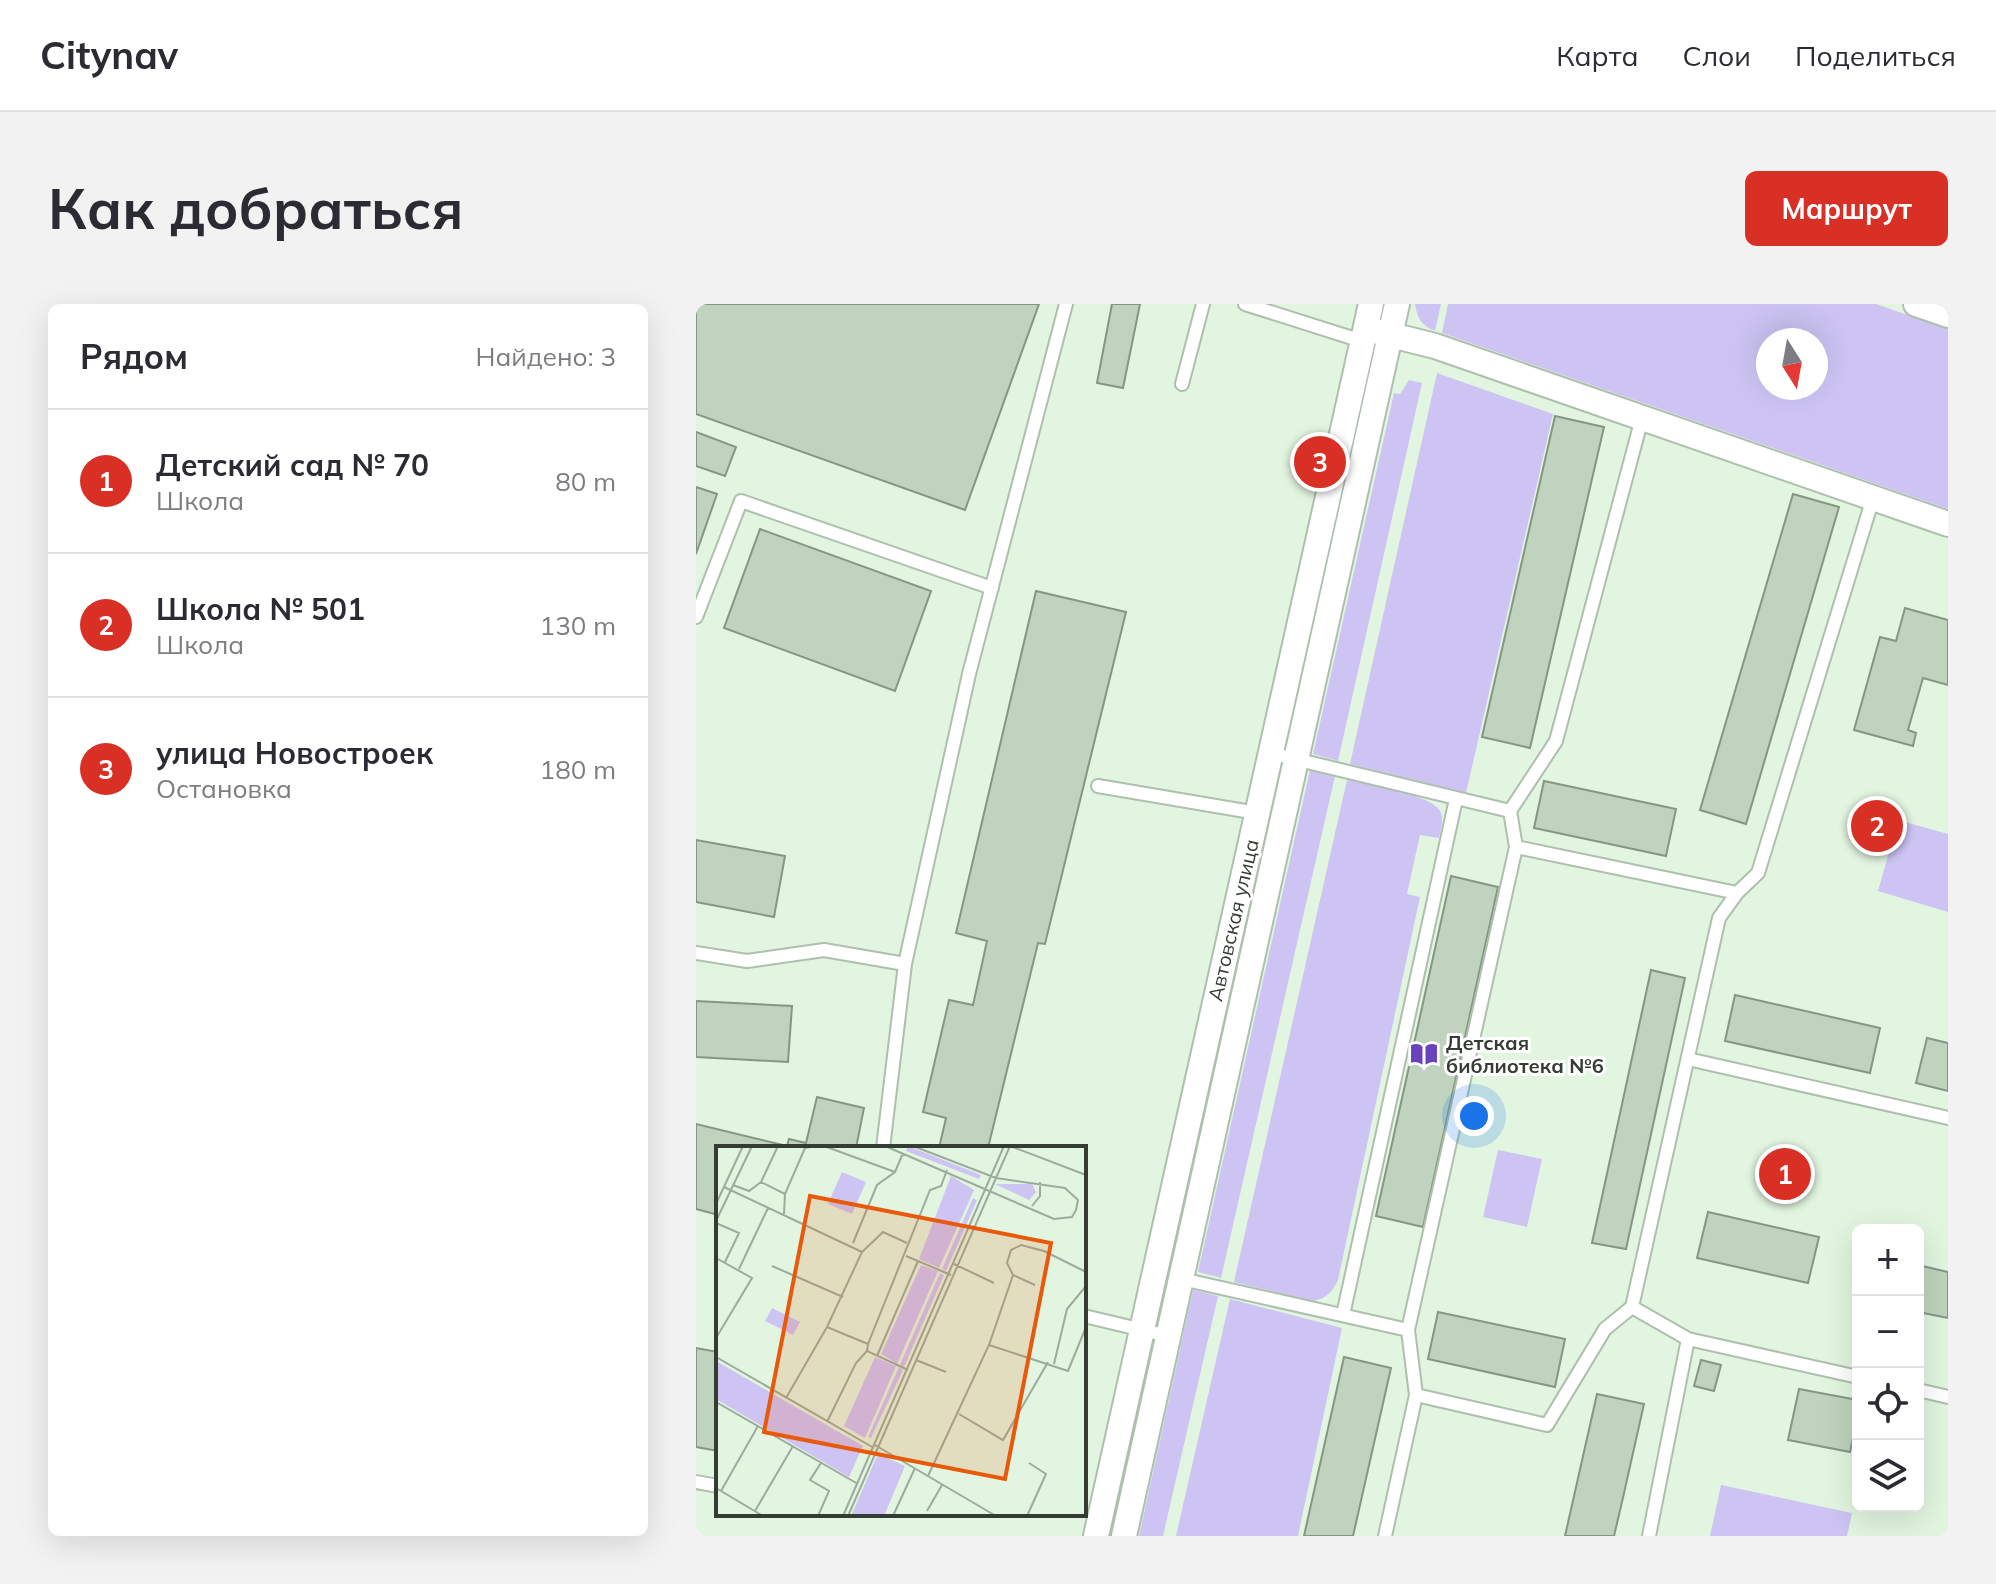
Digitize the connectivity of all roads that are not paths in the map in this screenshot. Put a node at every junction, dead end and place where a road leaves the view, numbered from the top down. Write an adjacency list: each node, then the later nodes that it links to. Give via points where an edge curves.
1 (1066, 304): 14 (lane)
2 (1203, 304): 10 (lane)
3 (1245, 304): 8 (lane)
4 (1371, 304): 8 (street, Автовская улица)
5 (1397, 304): 9 (street, Автовская улица)
6 (1916, 304): 7 (street)
7 (1948, 315)
8 (1364, 335): 9 (street); 16 (street, Автовская улица)
9 (1389, 342): 11 (street, via 1435,346); 17 (street, Автовская улица)
10 (1182, 384)
11 (1642, 418): 12 (street); 20 (lane, via 1556,741)
12 (1873, 498): 13 (street); 23 (lane, via 1758,873)
13 (1948, 524)
14 (992, 588): 15 (lane, via 741,501); 25 (lane)
15 (696, 617)
16 (1270, 753): 17 (lane); 21 (street, Автовская улица)
17 (1296, 758): 19 (lane); 30 (street, Автовская улица)
18 (1098, 786): 21 (lane)
19 (1456, 799): 20 (lane); 32 (lane)
20 (1510, 811): 22 (lane)
21 (1257, 813): 29 (street, Автовская улица)
22 (1516, 847): 23 (lane); 35 (lane)
23 (1737, 893): 26 (lane, via 1719,918)
24 (696, 953): 25 (lane, via 747,961 824,950)
25 (905, 964): 28 (lane)
26 (1688, 1059): 27 (lane); 31 (lane)
27 (1948, 1118)
28 (883, 1146)
29 (1153, 1273): 30 (lane); 34 (street, Автовская улица)
30 (1180, 1279): 32 (lane); 36 (street, Автовская улица)
31 (1632, 1307): 37 (lane); 40 (lane, via 1605,1329 1547,1425)
32 (1343, 1315): 35 (lane)
33 (1086, 1316): 34 (lane)
34 (1142, 1329): 36 (lane); 44 (street, Автовская улица)
35 (1408, 1330): 40 (lane)
36 (1168, 1336): 45 (street, Автовская улица)
37 (1688, 1339): 38 (lane); 47 (lane)
38 (1852, 1376)
39 (1924, 1391): 41 (lane)
40 (1416, 1395): 46 (lane)
41 (1948, 1397)
42 (696, 1482): 43 (lane)
43 (716, 1486)
44 (1096, 1536)
45 (1124, 1536)
46 (1385, 1536)
47 (1649, 1536)

